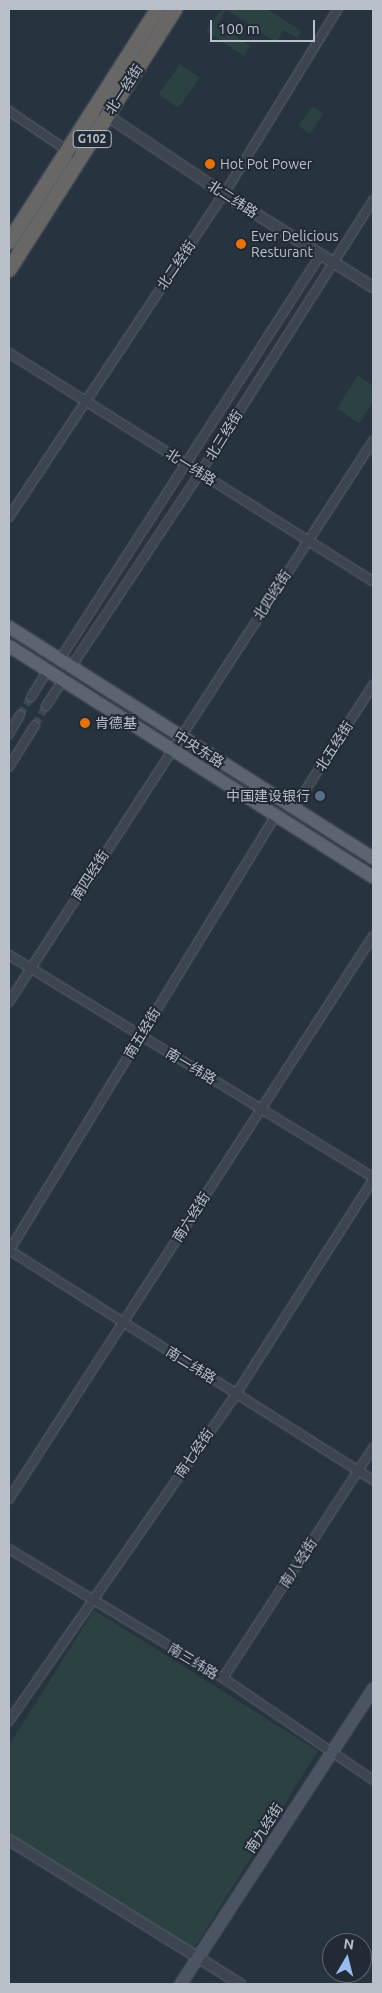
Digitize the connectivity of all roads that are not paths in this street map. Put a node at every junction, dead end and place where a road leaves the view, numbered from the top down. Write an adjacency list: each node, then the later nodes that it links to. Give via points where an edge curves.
1 (158, 9): 5 (highway, 北一经街 / G102)
2 (175, 9): 5 (highway, 北一经街 / G102)
3 (338, 9): 8 (street, 北二经街)
4 (9, 111): 6 (street)
5 (101, 111): 6 (highway, 北一经街 / G102); 7 (highway, 北一经街 / G102); 8 (street, 北二纬路)
6 (68, 150): 7 (street); 10 (highway, 北一经街 / G102)
7 (80, 159): 13 (highway, 北一经街 / G102)
8 (224, 194): 11 (street, 北二纬路); 16 (street, 北二经街)
9 (373, 200): 12 (street, 北三经街)
10 (9, 242)
11 (321, 254): 12 (street, 北二纬路); 18 (street)
12 (334, 262): 14 (street, 北二纬路); 19 (street, 北三经街)
13 (9, 270)
14 (373, 287)
15 (9, 353): 16 (street, 北一纬路)
16 (84, 400): 18 (street, 北一纬路); 20 (street, 北二经街)
17 (373, 440): 21 (street, 北四经街)
18 (186, 464): 19 (street, 北一纬路); 25 (street)
19 (200, 473): 21 (street, 北一纬路); 26 (street, 北三经街)
20 (9, 517)
21 (308, 540): 22 (street, 北一纬路); 35 (street, 北四经街)
22 (373, 581)
23 (9, 627): 25 (main road, 中央东路)
24 (9, 646): 27 (main road, 中央东路)
25 (60, 660): 26 (main road, 中央东路)
26 (71, 667): 35 (main road, 中央东路)
27 (48, 670): 28 (main road, 中央东路); 30 (street)
28 (62, 681): 31 (street); 36 (main road, 中央东路)
29 (373, 685): 38 (street, 北五经街)
30 (31, 697)
31 (46, 706)
32 (20, 715): 34 (street)
33 (35, 725): 37 (street)
34 (9, 734)
35 (180, 736): 36 (street, 北四经街); 38 (main road, 中央东路)
36 (171, 749): 39 (main road, 中央东路); 44 (street, 南四经街)
37 (9, 767)
38 (294, 808): 40 (main road, 中央东路)
39 (276, 815): 41 (main road, 中央东路); 46 (street, 南五经街)
40 (373, 858)
41 (373, 877)
42 (373, 936): 47 (street, 南六经街)
43 (9, 955): 44 (street, 南一纬路)
44 (31, 968): 45 (street, 南四经街); 46 (street, 南一纬路)
45 (9, 1002)
46 (141, 1035): 47 (street, 南一纬路); 49 (street, 南五经街)
47 (260, 1108): 48 (street, 南一纬路); 50 (street, 南六经街)
48 (373, 1178): 51 (street, 南七经街)
49 (9, 1251): 50 (street, 南二纬路)
50 (123, 1322): 51 (street, 南二纬路); 55 (street, 南六经街)
51 (236, 1394): 53 (street, 南二纬路); 57 (street, 南七经街)
52 (373, 1448): 53 (street, 南八经街)
53 (358, 1471): 54 (street, 南二纬路); 58 (street, 南八经街)
54 (373, 1480)
55 (9, 1499)
56 (9, 1549): 57 (street, 南三纬路)
57 (90, 1599): 58 (street, 南三纬路); 60 (street, 南七经街)
58 (223, 1678): 61 (street, 南三纬路)
59 (373, 1688): 61 (main road, 南九经街)
60 (9, 1721)
61 (331, 1752): 62 (street, 南三纬路); 64 (main road, 南九经街)
62 (373, 1780)
63 (9, 1840): 64 (street)
64 (197, 1957): 65 (main road, 南九经街); 66 (street)
65 (180, 1984)
66 (240, 1984)

